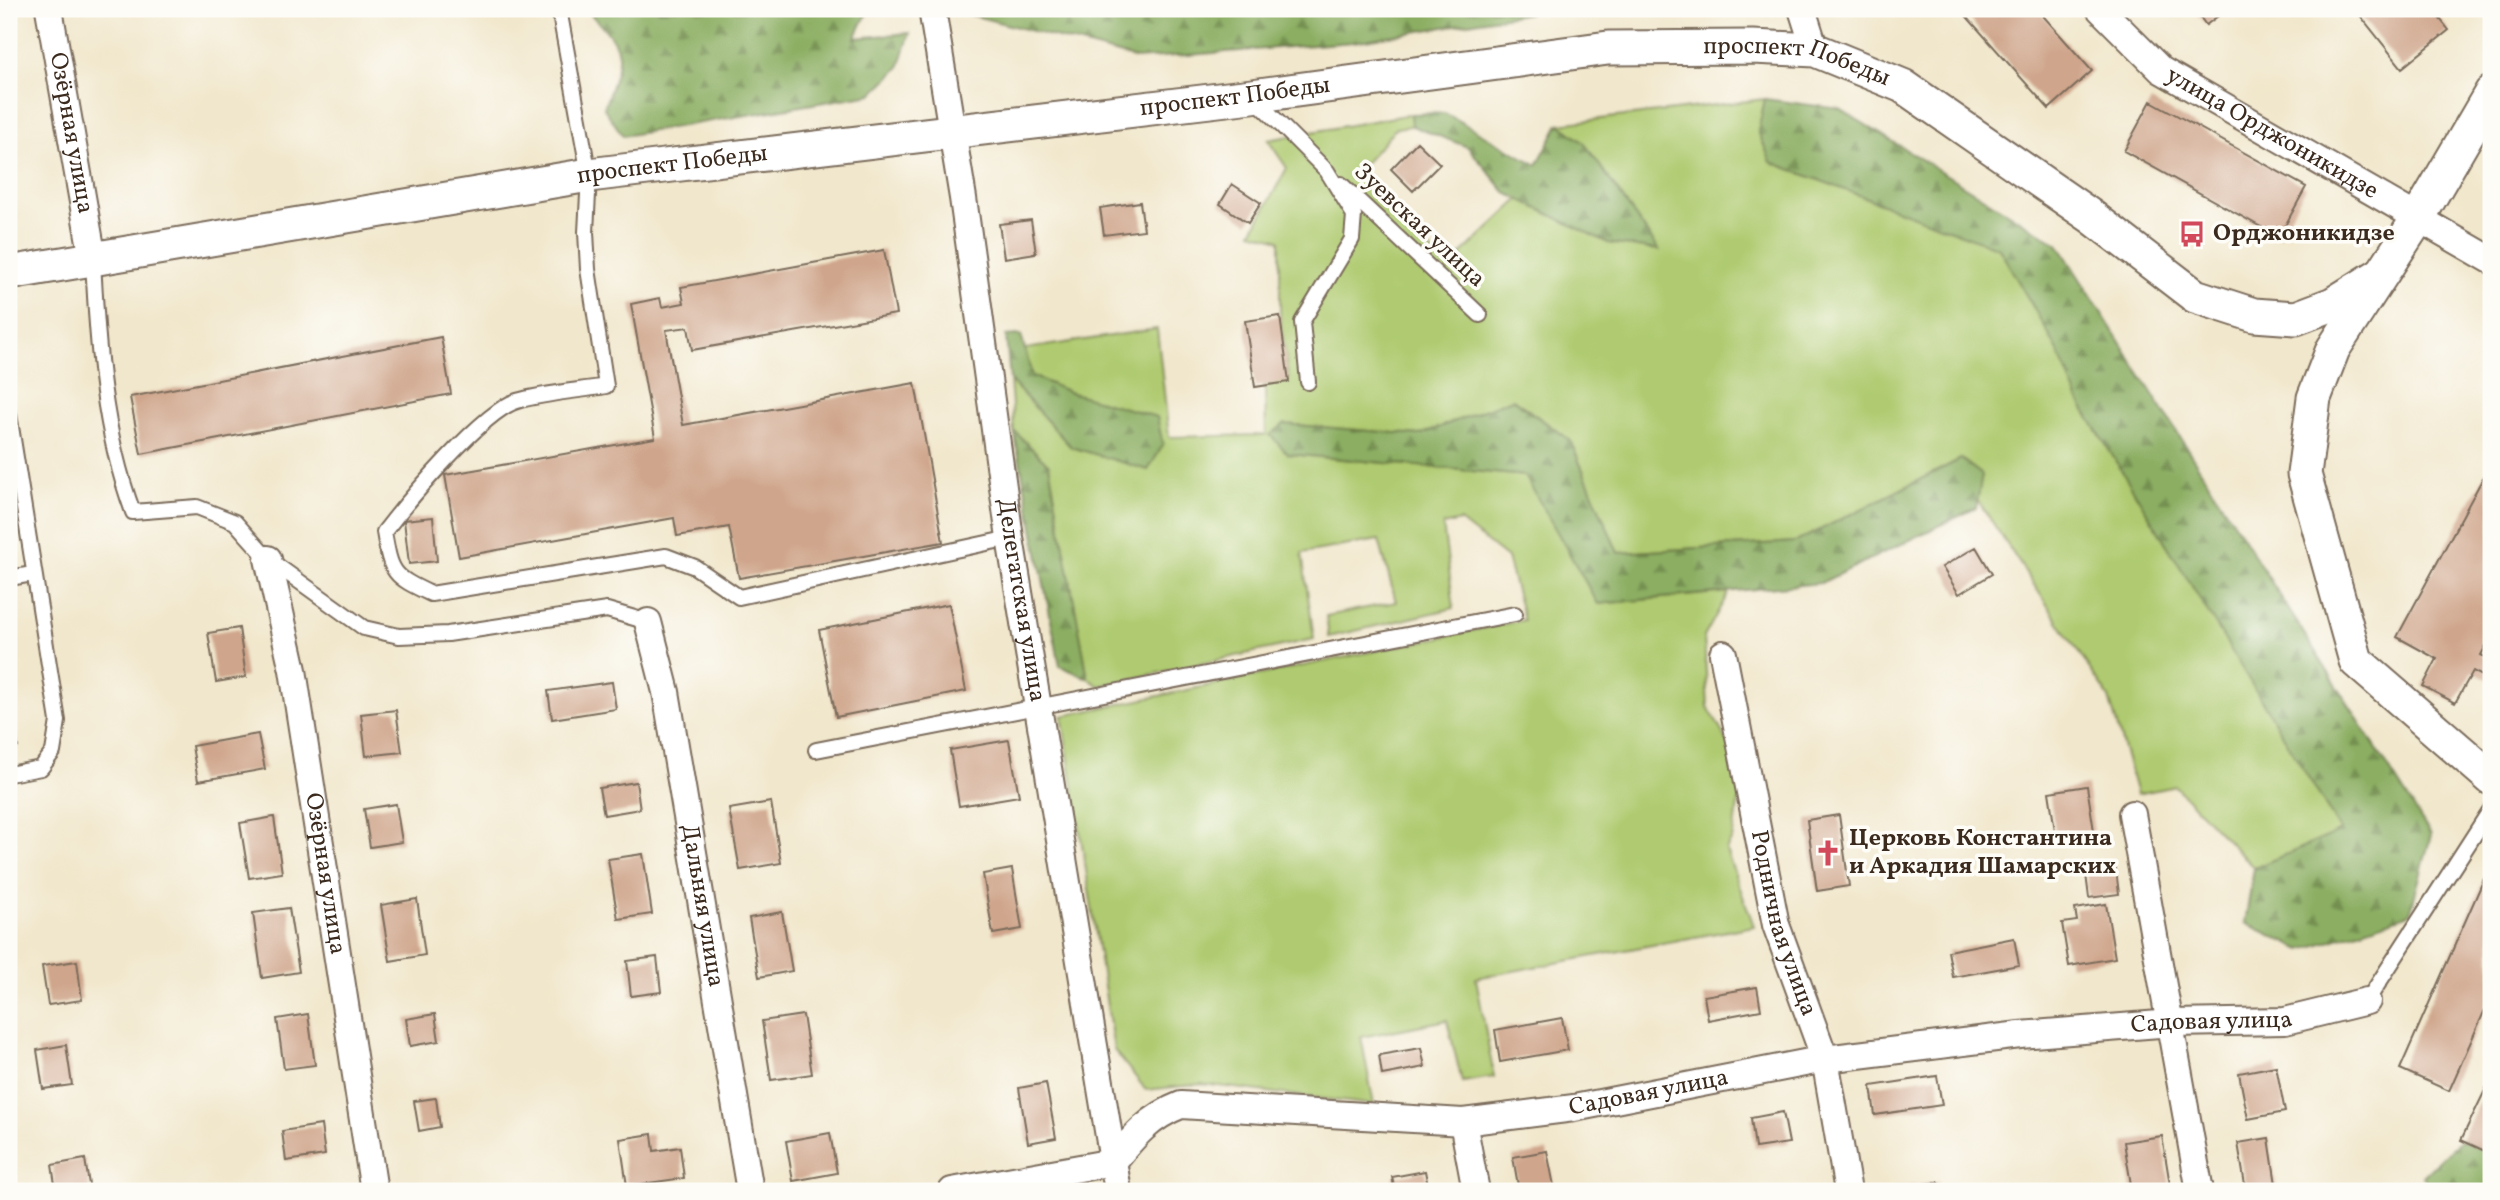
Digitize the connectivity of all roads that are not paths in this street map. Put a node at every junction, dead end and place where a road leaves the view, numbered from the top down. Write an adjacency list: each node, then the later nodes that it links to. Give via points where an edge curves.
1 (49, 9): 13 (street, Озёрная улица)
2 (559, 9): 11 (lane)
3 (932, 9): 9 (street, Делегатская улица)
4 (1802, 9): 6 (street)
5 (2100, 9): 12 (street, улица Орджоникидзе, via 2161,70)
6 (1815, 50): 8 (street, проспект Победы, via 1608,48); 16 (street, проспект Победы, via 1903,86 2092,217 2195,296 2254,315 2296,318 2333,303)
7 (2491, 93): 12 (street)
8 (1252, 96): 9 (street, проспект Победы); 10 (lane, Зуевская улица)
9 (952, 130): 11 (street, проспект Победы); 20 (street, Делегатская улица)
10 (1328, 171): 17 (lane, Зуевская улица); 18 (lane, Зуевская улица, via 1354,215 1352,239 1302,322)
11 (589, 175): 13 (street, проспект Победы); 20 (lane, via 588,269 606,386 514,402 479,428 416,491 384,532 389,562 400,580 431,594 666,556 695,567 739,597)
12 (2417, 220): 14 (street, улица Орджоникидзе); 16 (street)
13 (93, 259): 15 (street, проспект Победы); 21 (lane, via 98,353 119,474 134,512 197,507 235,522)
14 (2491, 260)
15 (9, 273)
16 (2381, 274): 30 (street, via 2333,349 2318,386 2304,474 2356,661)
17 (1480, 314)
18 (1308, 382)
19 (9, 414): 22 (lane)
20 (1010, 538): 27 (street, Делегатская улица)
21 (268, 559): 25 (lane, via 364,628 399,636 448,634 607,610); 38 (street, Озёрная улица, via 293,670)
22 (33, 574): 23 (lane); 29 (lane, via 58,721 53,752 41,768)
23 (9, 578)
24 (1515, 614): 27 (lane)
25 (648, 622): 39 (street, Дальняя улица, via 666,692)
26 (1723, 654): 35 (street, Родничная улица, via 1776,925)
27 (1038, 705): 28 (lane); 37 (street, Делегатская улица)
28 (816, 750)
29 (9, 774)
30 (2491, 778)
31 (2491, 809): 33 (lane)
32 (2132, 814): 34 (street)
33 (2367, 1001): 34 (street, Садовая улица, via 2285,1021)
34 (2172, 1023): 35 (street, Садовая улица, via 2020,1035); 44 (street)
35 (1825, 1059): 36 (street, Садовая улица, via 1574,1108); 43 (street, Родничная улица)
36 (1463, 1122): 37 (street, Садовая улица, via 1181,1105 1140,1128); 42 (street)
37 (1113, 1162): 40 (street); 41 (street, Делегатская улица)
38 (374, 1191)
39 (750, 1191)
40 (951, 1191)
41 (1118, 1191)
42 (1476, 1191)
43 (1848, 1191)
44 (2200, 1191)

